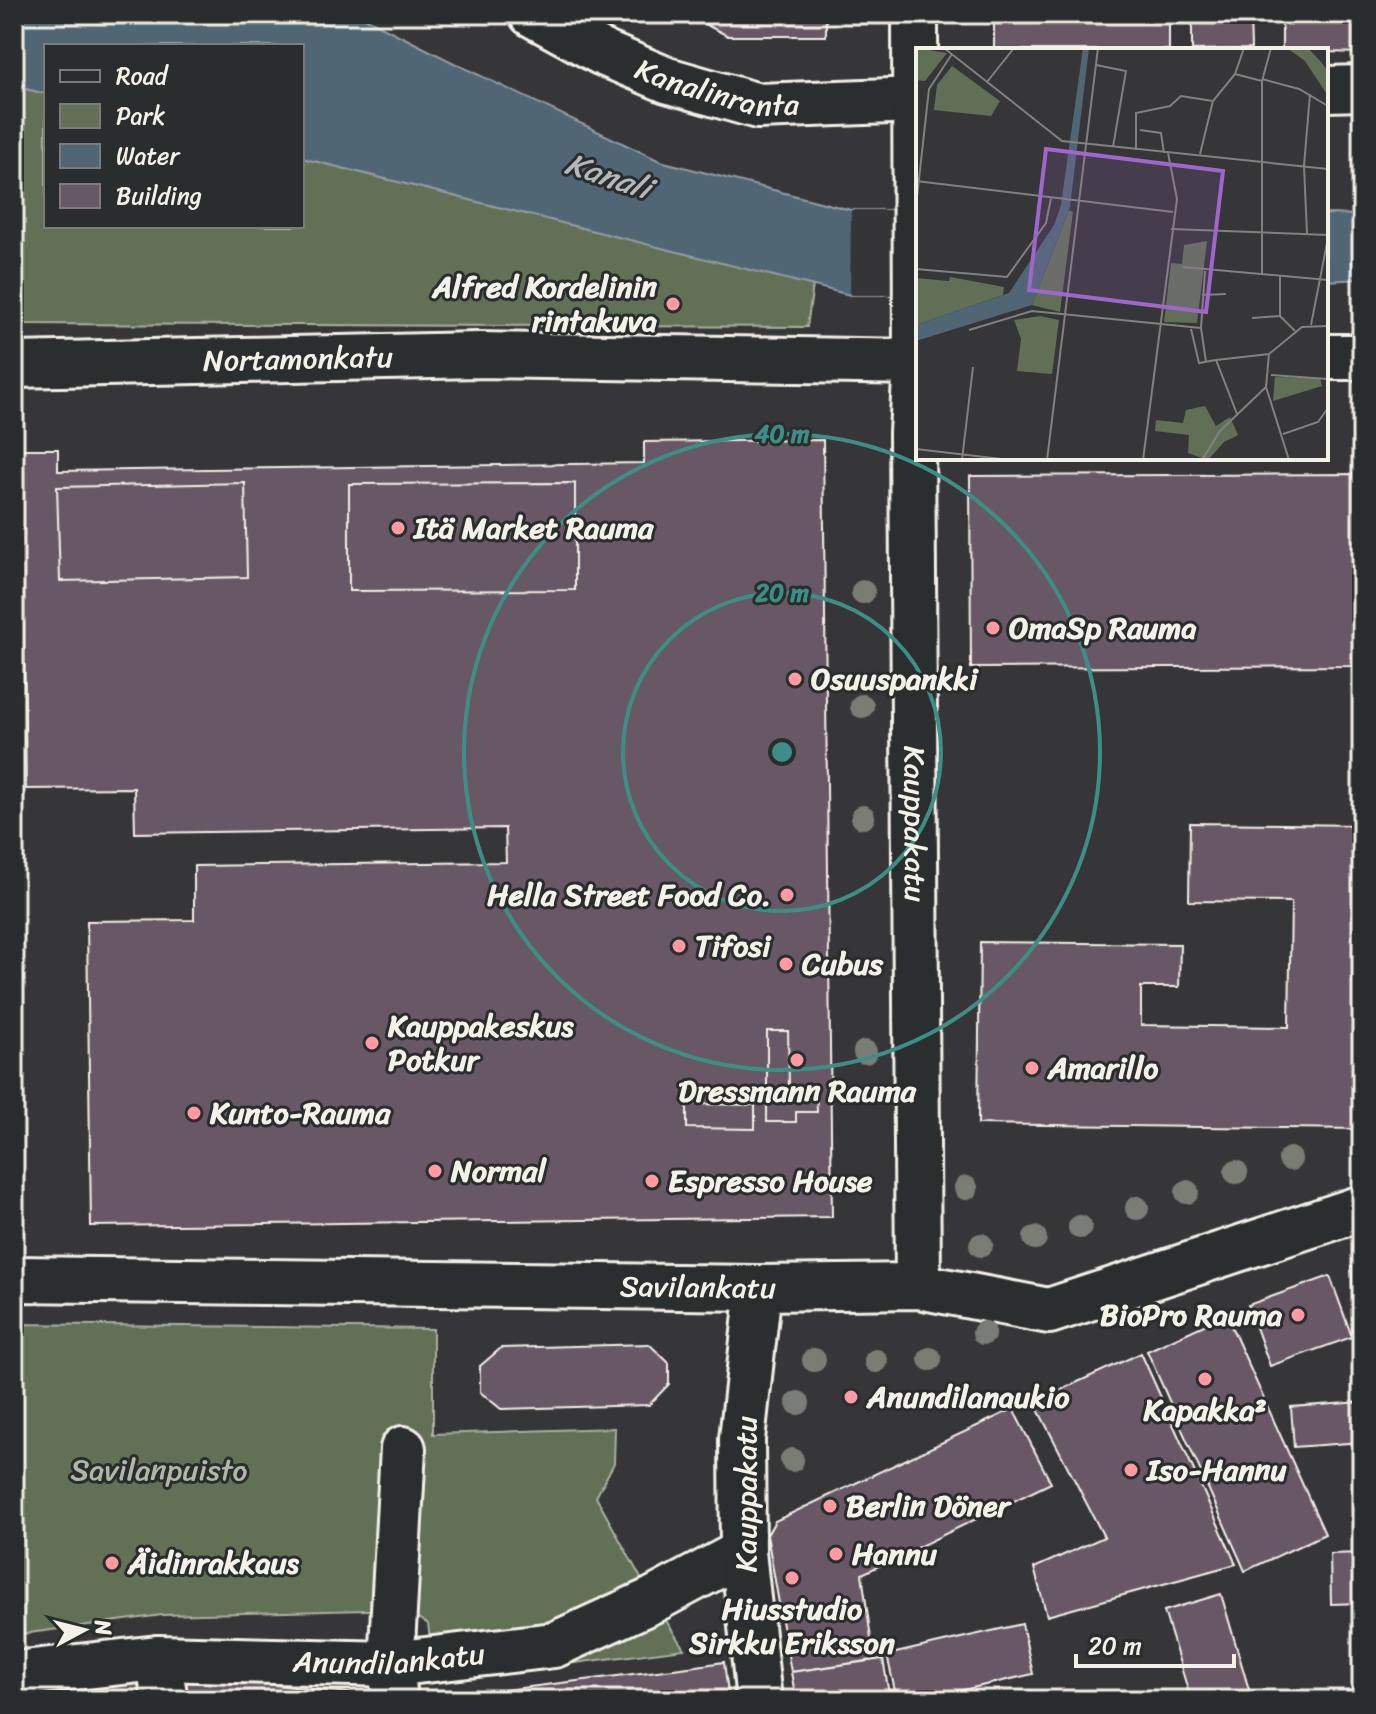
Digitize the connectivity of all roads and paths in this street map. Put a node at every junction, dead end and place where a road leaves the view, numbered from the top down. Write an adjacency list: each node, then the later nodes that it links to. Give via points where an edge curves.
1 (532, 14): 5 (street, Kanalinranta, via 667,80 758,106)
2 (915, 14): 5 (street, Kauppakatu)
3 (1362, 88): 4 (street)
4 (1328, 89)
5 (916, 100): 6 (street, Kauppakatu)
6 (916, 210)
7 (916, 210): 8 (street, Kauppakatu)
8 (916, 328)
9 (1328, 357): 10 (street)
10 (1362, 357)
11 (916, 362): 12 (street, Nortamonkatu, via 479,355)
12 (14, 365)
13 (916, 376): 16 (street, Kauppakatu, via 912,433)
14 (1362, 1208): 16 (street, Savilankatu, via 1049,1311)
15 (14, 1279): 17 (street, Savilankatu)
16 (918, 1286): 17 (street, Savilankatu)
17 (759, 1288): 19 (street, Kauppakatu, via 742,1439)
18 (403, 1449): 22 (street)
19 (743, 1552): 22 (street, Anundilankatu, via 554,1645); 24 (street, Kauppakatu)
20 (158, 1658): 21 (street, Anundilankatu); 22 (street, Anundilankatu); 23 (street)
21 (14, 1674)
22 (393, 1682)
23 (165, 1700)
24 (759, 1700)

